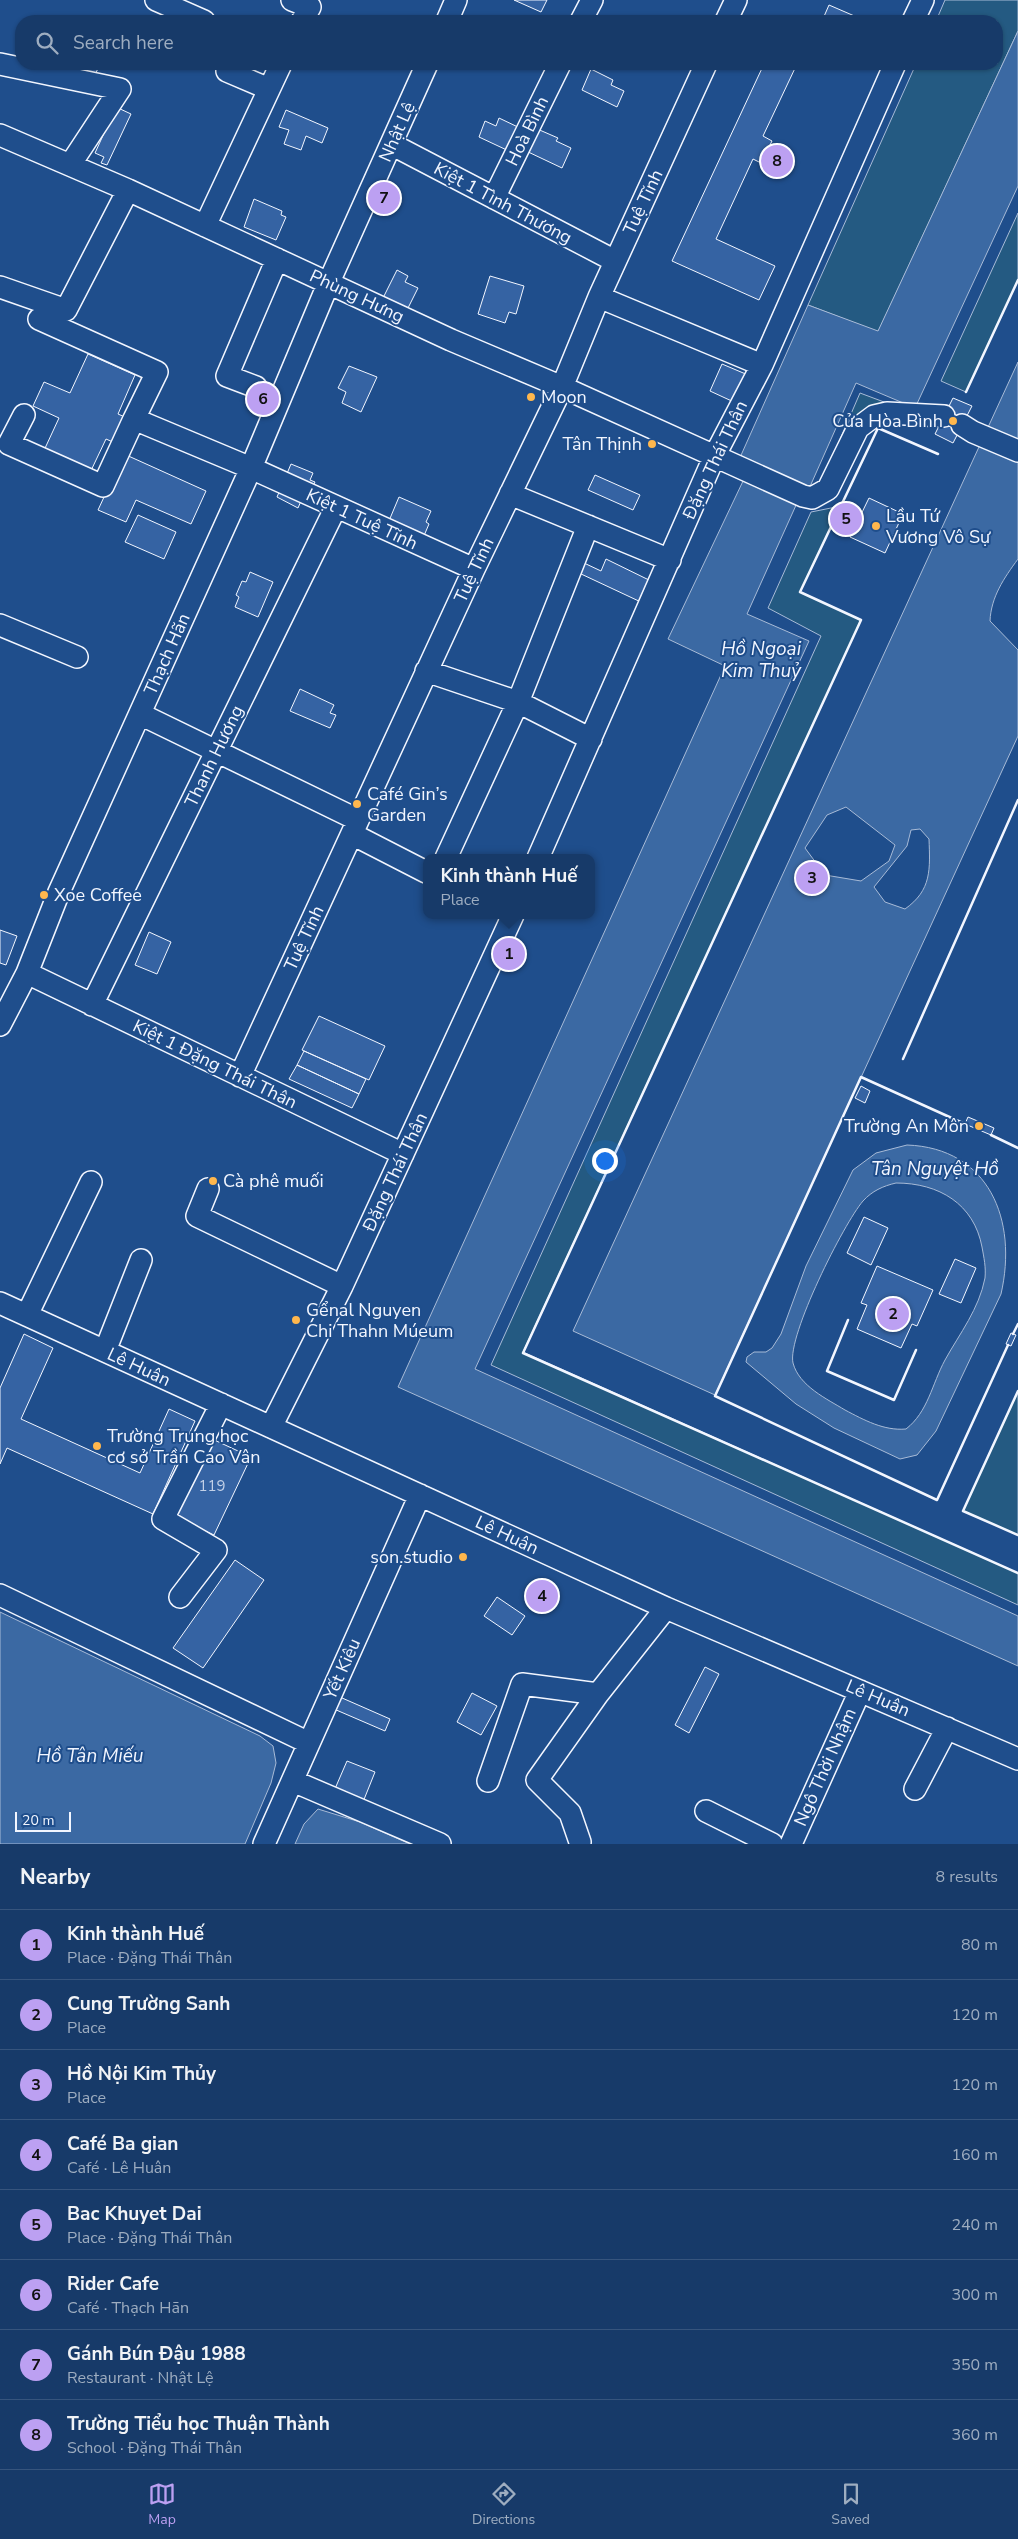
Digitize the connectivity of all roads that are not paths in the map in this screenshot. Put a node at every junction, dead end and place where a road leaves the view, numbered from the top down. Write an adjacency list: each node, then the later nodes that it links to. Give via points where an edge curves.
1 (156, 0): 7 (street)
2 (292, 0): 8 (street, via 310,7)
3 (456, 0): 9 (street)
4 (592, 0): 10 (street)
5 (736, 0): 11 (street)
6 (923, 0): 12 (street)
7 (190, 15)
8 (305, 15)
9 (450, 15)
10 (584, 15)
11 (729, 15)
12 (917, 15)
13 (0, 64): 14 (street)
14 (15, 67)
15 (29, 70): 25 (street, via 120,89)
16 (227, 70): 22 (street)
17 (278, 70): 22 (street)
18 (425, 70): 24 (street, Nhật Lệ)
19 (557, 70): 27 (street, Hoà Bình)
20 (703, 70): 30 (street, Tuệ Tĩnh)
21 (892, 70): 35 (street, Đặng Thái Thân)
22 (269, 89): 28 (street)
23 (0, 135): 25 (street, Phùng Hưng)
24 (391, 144): 27 (street, Kiệt 1 Tình Thương); 31 (street, Nhật Lệ)
25 (70, 165): 26 (street, Phùng Hưng)
26 (128, 190): 28 (street, Phùng Hưng); 32 (street, via 66,310)
27 (494, 198): 30 (street, Kiệt 1 Tình Thương)
28 (205, 226): 29 (street, Phùng Hưng)
29 (277, 259): 31 (street, Phùng Hưng); 36 (street, via 227,376)
30 (615, 261): 33 (street, Tuệ Tĩnh)
31 (329, 282): 37 (street, Phùng Hưng, via 451,340); 42 (street, Thạch Hãn)
32 (0, 287)
33 (599, 297): 35 (street); 37 (street, Tuệ Tĩnh)
34 (39, 320): 39 (street, via 157,372)
35 (762, 364): 41 (street, Đặng Thái Thân)
36 (256, 387)
37 (562, 387): 41 (street, Phùng Hưng); 43 (street, Tuệ Tĩnh)
38 (24, 415): 39 (street, via 9,444 103,486)
39 (134, 419): 42 (street, Kiệt 1 Tuệ Tĩnh)
40 (1018, 451): 41 (street, Phùng Hưng, via 947,419 887,413 874,416 858,428 828,489 812,498)
41 (715, 455): 46 (street, Đặng Thái Thân)
42 (251, 468): 44 (street, Kiệt 1 Tuệ Tĩnh); 52 (street, Thạch Hãn)
43 (510, 494): 45 (street); 47 (street, Tuệ Tĩnh)
44 (336, 507): 47 (street, Kiệt 1 Tuệ Tĩnh); 54 (street, Thanh Hương)
45 (588, 526): 46 (street); 51 (street)
46 (670, 560): 53 (street, Đặng Thái Thân)
47 (474, 569): 50 (street, Tuệ Tĩnh)
48 (0, 625): 49 (street)
49 (77, 657)
50 (426, 672): 51 (street); 55 (street, Tuệ Tĩnh)
51 (518, 702): 53 (street); 56 (street)
52 (140, 714): 54 (street); 60 (street, Thạch Hãn)
53 (591, 739): 57 (street, Đặng Thái Thân)
54 (216, 751): 55 (street); 61 (street, Thanh Hương)
55 (355, 827): 58 (street); 63 (street, Tuệ Tĩnh)
56 (448, 854)
57 (540, 854)
58 (423, 870)
59 (510, 919): 64 (street, Đặng Thái Thân)
60 (27, 973): 61 (street, Kiệt 1 Đặng Thái Thân); 62 (street, Thạch Hãn)
61 (92, 1005): 63 (street, Kiệt 1 Đặng Thái Thân)
62 (0, 1024)
63 (240, 1076): 64 (street, Kiệt 1 Đặng Thái Thân)
64 (403, 1154): 68 (street, Đặng Thái Thân)
65 (91, 1182): 70 (street)
66 (208, 1189): 68 (street, via 197,1216)
67 (141, 1260): 71 (street)
68 (342, 1286): 73 (street, Đặng Thái Thân)
69 (0, 1303): 70 (street, Lê Huân)
70 (27, 1315): 71 (street, Lê Huân)
71 (105, 1351): 72 (street, Lê Huân)
72 (221, 1404): 73 (street, Lê Huân); 76 (street, via 164,1519 216,1550)
73 (271, 1427): 74 (street, Lê Huân)
74 (420, 1495): 77 (street, Lê Huân); 81 (street, Yết Kiêu)
75 (0, 1595): 81 (street)
76 (180, 1597)
77 (666, 1608): 78 (street, Lê Huân); 79 (street)
78 (860, 1691): 80 (street, Lê Huân); 91 (street, Ngô Thời Nhậm)
79 (598, 1694): 84 (street, via 522,1684); 87 (street, via 537,1780 570,1813)
80 (947, 1728): 82 (street, Lê Huân); 85 (street)
81 (309, 1742): 83 (street, Yết Kiêu)
82 (1018, 1759)
83 (293, 1781): 88 (street, Yết Kiêu); 89 (street)
84 (488, 1782)
85 (916, 1789)
86 (706, 1810): 90 (street)
87 (580, 1842)
88 (264, 1844)
89 (440, 1844)
90 (772, 1844)
91 (791, 1844)

